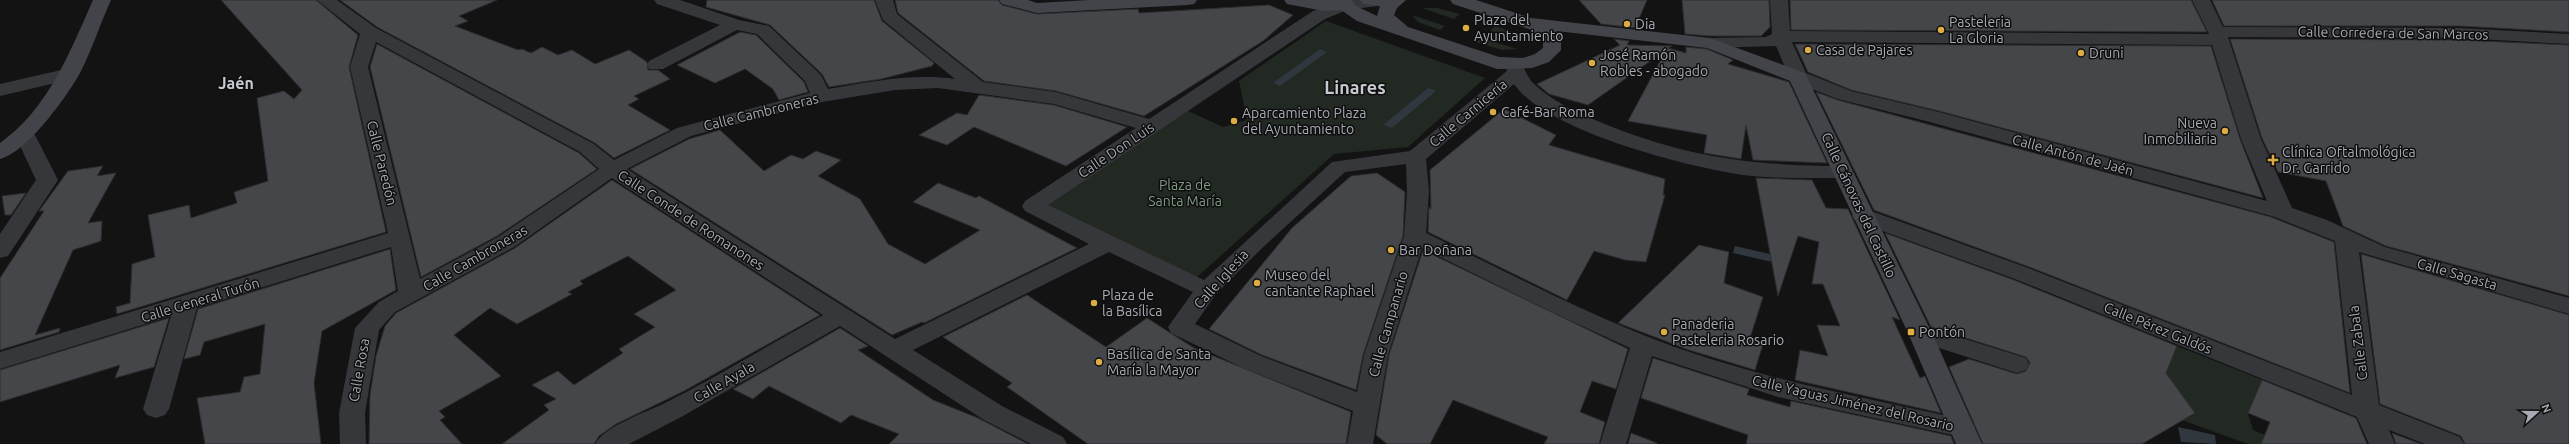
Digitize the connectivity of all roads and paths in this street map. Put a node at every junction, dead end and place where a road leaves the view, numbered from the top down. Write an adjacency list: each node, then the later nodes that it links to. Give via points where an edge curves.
1 (102, 0): 24 (street)
2 (326, 0): 16 (street, Calle Conde de Romanones)
3 (663, 0): 15 (street)
4 (884, 0): 26 (street, via 888,16)
5 (1008, 0): 6 (street, via 1037,8)
6 (1188, 0)
7 (1293, 0): 12 (street, via 1321,6)
8 (1460, 0): 13 (street)
9 (1779, 0): 18 (street)
10 (2201, 0): 19 (street)
11 (1385, 1): 12 (street); 17 (street, via 1386,18 1392,25)
12 (1343, 2): 17 (street, via 1363,17); 29 (street, Calle Don Luis, via 1319,15)
13 (1472, 3): 14 (street)
14 (1530, 23): 21 (street); 23 (street, via 1550,34 1553,40 1552,50 1537,60)
15 (734, 24): 22 (street); 28 (street, via 763,30 814,79)
16 (370, 32): 33 (street, Calle Conde de Romanones, via 587,148); 38 (street, Calle Paredón, via 358,67)
17 (1408, 33): 23 (street)
18 (1781, 36): 19 (street, Calle Corredera de San Marcos); 21 (street, Calle Corredera de San Marcos, via 1770,42); 25 (street)
19 (2218, 36): 20 (street, Calle Corredera de San Marcos, via 2459,32); 35 (street, via 2251,139)
20 (2569, 39)
21 (1710, 43): 25 (street)
22 (656, 64)
23 (1514, 69): 32 (street, Calle Carnicería); 34 (street, via 1535,95 1563,112 1612,135 1643,146 1729,167 1786,172)
24 (70, 74): 27 (street); 30 (street)
25 (1798, 77): 34 (street, Calle Cánovas del Castillo); 35 (street, Calle Antón de Jaén, via 1845,95 1932,116)
26 (976, 86): 28 (street, Calle Cambroneras, via 938,82 912,83); 29 (street, Calle Cambroneras, via 1056,98)
27 (0, 90)
28 (821, 96): 33 (street, Calle Cambroneras, via 684,132)
29 (1150, 126): 40 (street, Calle Don Luis, via 1033,206)
30 (24, 135): 31 (street); 41 (street, via 47,180)
31 (0, 153)
32 (1416, 157): 37 (street, Calle Campanario, via 1418,192); 42 (street, Calle Iglesia, via 1339,166)
33 (612, 169): 43 (street, Calle Cambroneras, via 506,242); 46 (street, Calle Conde de Romanones)
34 (1843, 172): 36 (street, Calle Cánovas del Castillo)
35 (2283, 212): 39 (street, Calle Antón de Jaén, via 2319,225)
36 (1863, 216): 47 (street, Calle Cánovas del Castillo); 54 (street, Calle Pérez Galdós, via 2023,274)
37 (1415, 236): 48 (street, Calle Yaguas Jiménez del Rosario, via 1564,309); 52 (street, Calle Campanario, via 1376,355)
38 (400, 237): 43 (street, Calle Paredón); 44 (street, Calle General Turón)
39 (2346, 239): 45 (street, Calle Sagasta, via 2377,252); 54 (street, Calle Zabala)
40 (1107, 244): 42 (street, Calle Don Luis); 49 (street)
41 (0, 251)
42 (1208, 289): 52 (street, Calle Iglesia, via 1180,327 1252,362)
43 (411, 295): 56 (street, Calle Rosa, via 387,307 367,328 352,413)
44 (186, 304): 50 (street, Calle General Turón); 53 (street)
45 (2569, 306)
46 (839, 316): 49 (street, Calle Conde de Romanones); 57 (street, Calle Ayala, via 674,410)
47 (1920, 333): 51 (street); 55 (street, Calle Cánovas del Castillo)
48 (1643, 344): 55 (street, Calle Yaguas Jiménez del Rosario, via 1778,388); 60 (street)
49 (893, 350): 58 (street, Calle Conde de Romanones, via 993,413)
50 (0, 361)
51 (2017, 364)
52 (1367, 406): 59 (street, Calle Campanario)
53 (156, 409)
54 (2367, 411): 61 (street, Calle Zabala); 62 (street, Calle Pérez Galdós)
55 (1966, 436)
56 (353, 444)
57 (608, 444)
58 (1054, 444)
59 (1361, 444)
60 (1613, 444)
61 (2382, 444)
62 (2451, 444)

